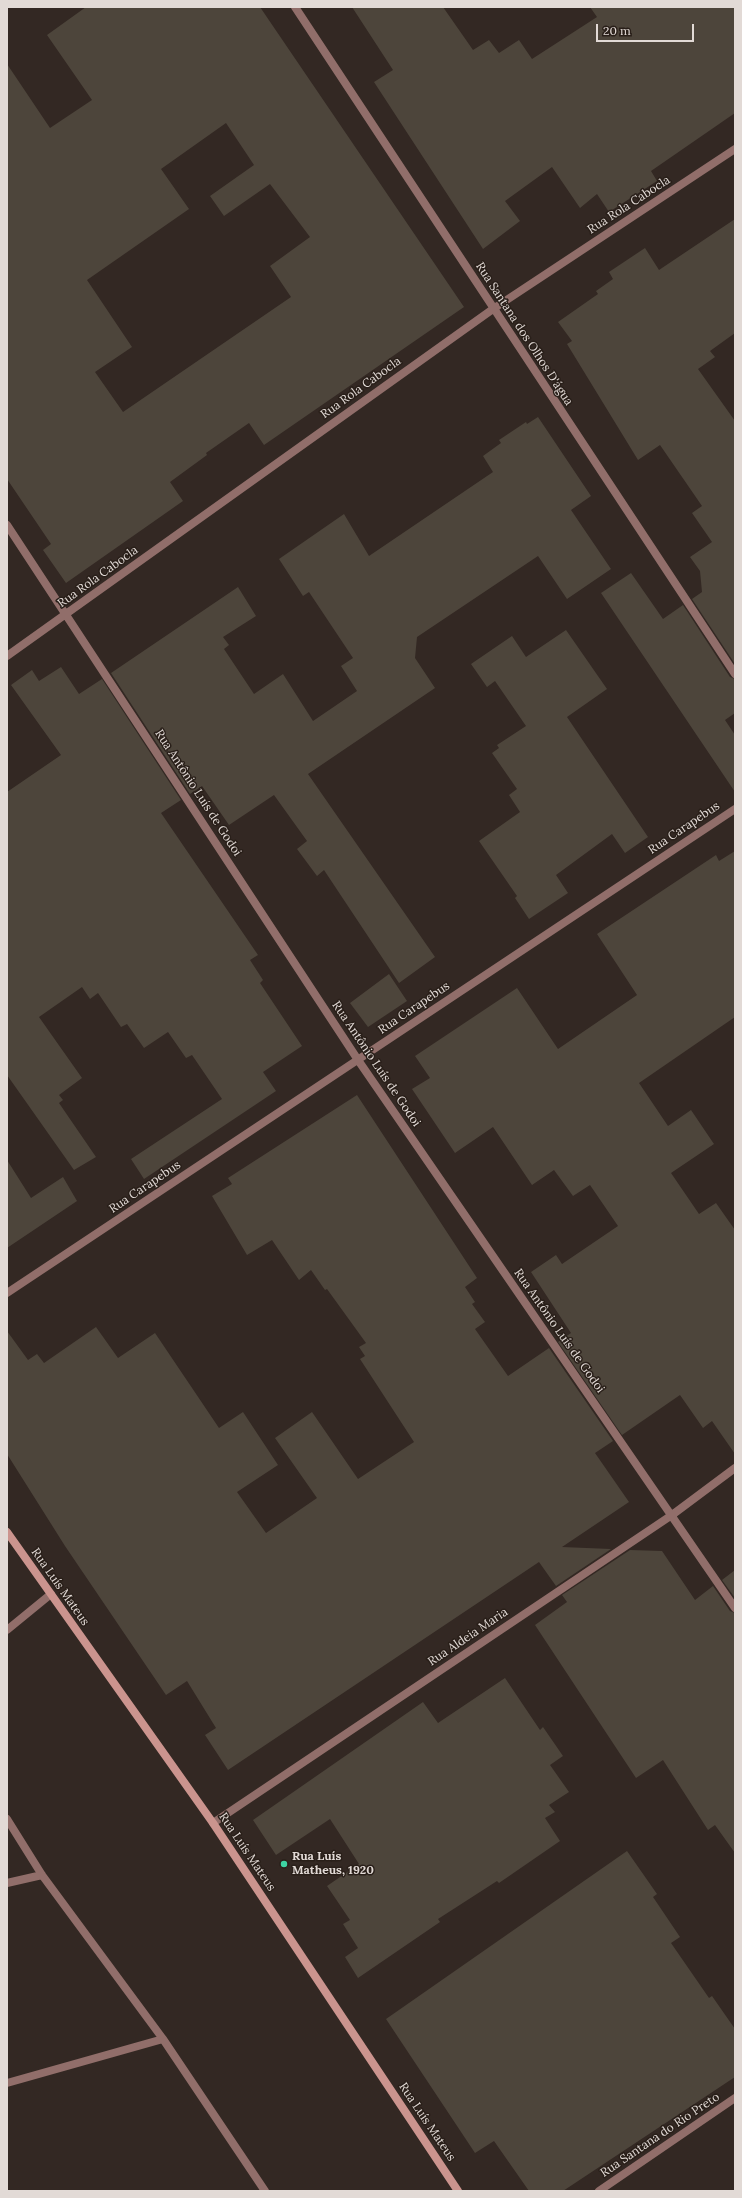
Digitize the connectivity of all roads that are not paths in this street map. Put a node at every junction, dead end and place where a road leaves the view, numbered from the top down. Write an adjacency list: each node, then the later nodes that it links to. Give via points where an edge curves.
1 (295, 7): 3 (street, Rua Santana dos Olhos D'água)
2 (735, 149): 3 (street, Rua Rola Cabocla)
3 (493, 309): 5 (street, Rua Rola Cabocla); 7 (street, Rua Santana dos Olhos D'água)
4 (7, 525): 5 (street, Rua Antônio Luís de Godoi)
5 (66, 614): 6 (street, Rua Rola Cabocla); 9 (street, Rua Antônio Luís de Godoi)
6 (7, 656)
7 (735, 674)
8 (735, 809): 9 (street, Rua Carapebus)
9 (358, 1060): 10 (street, Rua Carapebus); 12 (street, Rua Antônio Luís de Godoi)
10 (7, 1293)
11 (735, 1468): 12 (street, Rua Aldeia Maria)
12 (672, 1515): 15 (street, Rua Antônio Luís de Godoi); 18 (street, Rua Aldeia Maria)
13 (7, 1532): 14 (main road, Rua Luís Mateus)
14 (51, 1594): 16 (street); 18 (main road, Rua Luís Mateus)
15 (735, 1608)
16 (7, 1630)
17 (7, 1819): 19 (street)
18 (213, 1823): 25 (main road, Rua Luís Mateus)
19 (42, 1875): 20 (street); 21 (street)
20 (7, 1883)
21 (163, 2039): 22 (street); 24 (street)
22 (7, 2083)
23 (735, 2098): 26 (street, Rua Santana do Rio Preto)
24 (265, 2191)
25 (458, 2191)
26 (599, 2191)

